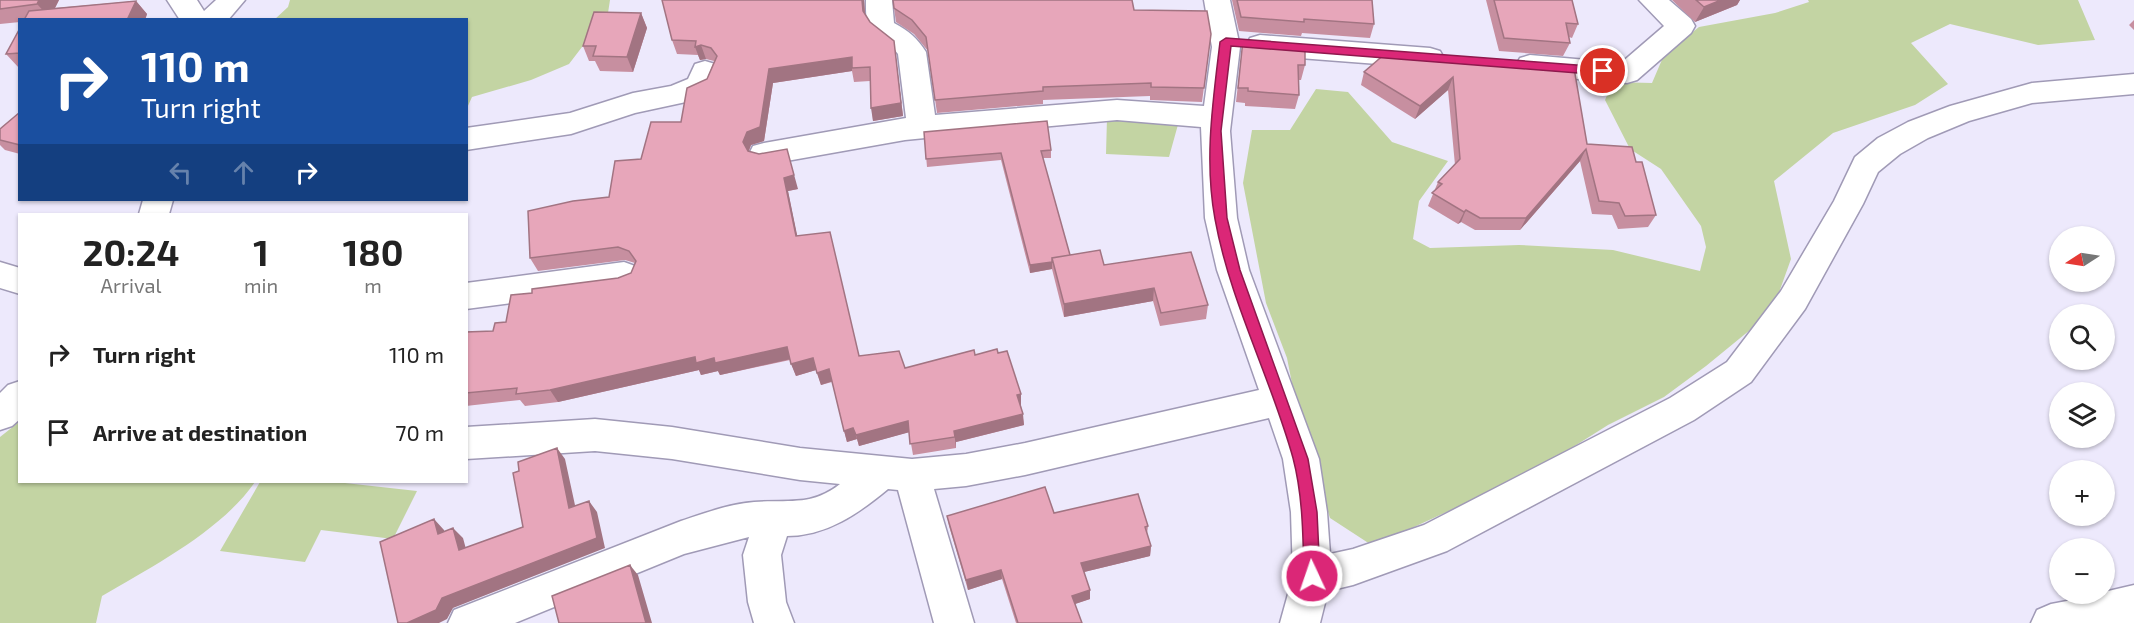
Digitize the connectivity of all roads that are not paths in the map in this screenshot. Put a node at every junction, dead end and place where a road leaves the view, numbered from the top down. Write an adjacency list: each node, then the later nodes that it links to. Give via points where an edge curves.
1 (180, 0): 6 (street)
2 (232, 0): 7 (street)
3 (879, 0): 14 (street, via 882,28 903,40 912,52)
4 (1217, 0): 8 (street)
5 (1652, 0): 10 (street, via 1682,26 1627,73)
6 (193, 18)
7 (213, 18)
8 (1226, 42): 9 (street); 13 (street)
9 (1450, 59)
10 (1509, 64)
11 (705, 71): 15 (street, via 700,85 676,95 633,103 571,123)
12 (2134, 84): 27 (street, via 2032,93 1960,113 1889,146 1866,165 1793,300 1739,372 1682,409 1434,539 1353,567)
13 (1216, 118): 14 (street, via 1117,110); 22 (street, via 1221,218 1233,270)
14 (922, 127): 16 (street)
15 (468, 139)
16 (764, 154)
17 (0, 274): 19 (street)
18 (624, 276): 20 (street)
19 (18, 280)
20 (468, 296)
21 (18, 398): 23 (street)
22 (1280, 400): 25 (street, via 1025,459 966,470); 27 (street, via 1301,459 1309,512)
23 (0, 415)
24 (468, 443): 25 (street, via 595,435)
25 (897, 474): 26 (street, via 825,512 801,519); 31 (street)
26 (774, 519): 29 (street, via 753,519 681,538); 30 (street, via 762,555 767,602)
27 (1312, 576): 32 (street)
28 (2134, 604): 33 (street)
29 (468, 623)
30 (774, 623)
31 (954, 623)
32 (1299, 623)
33 (2051, 623)

